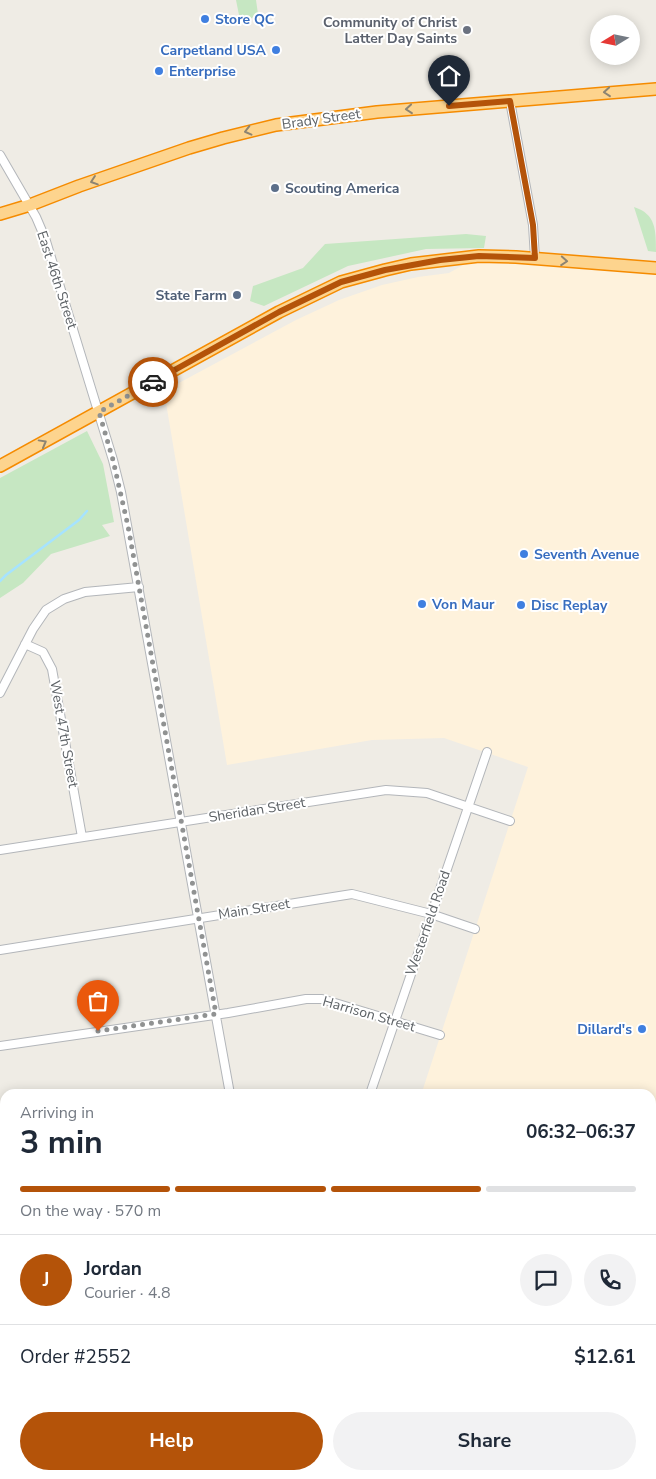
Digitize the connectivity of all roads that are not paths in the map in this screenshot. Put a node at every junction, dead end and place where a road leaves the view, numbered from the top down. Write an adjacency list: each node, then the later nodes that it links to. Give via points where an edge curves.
1 (656, 89): 2 (highway, Brady Street, one-way to 2)
2 (510, 101): 4 (highway, Brady Street, one-way to 4, via 362,113 276,125 181,151); 6 (street, via 533,225)
3 (0, 155): 4 (street, East 46th Street)
4 (30, 205): 5 (highway, Brady Street); 8 (street, East 46th Street, via 45,238)
5 (0, 214)
6 (535, 258): 7 (highway, one-way to 7); 8 (highway, via 479,256 440,260 341,282)
7 (656, 268)
8 (99, 412): 9 (highway, one-way to 8); 10 (street, East 46th Street, via 121,492)
9 (0, 466)
10 (139, 587): 11 (street, via 85,592 64,599 46,610); 16 (street, East 46th Street)
11 (25, 644): 12 (street); 17 (street, West 47th Street, via 43,652 52,669)
12 (0, 693)
13 (487, 752): 14 (street, Westerfield Road)
14 (468, 807): 15 (street, Sheridan Street); 16 (street, Sheridan Street, via 427,794 386,790); 19 (street, Westerfield Road)
15 (510, 821)
16 (182, 822): 17 (street, Sheridan Street); 20 (street, East 46th Street)
17 (82, 837): 18 (street, Sheridan Street)
18 (0, 850)
19 (431, 914): 20 (street, Main Street, via 352,894); 21 (street, Main Street); 24 (street, Westerfield Road)
20 (198, 918): 22 (street, Main Street); 23 (street, East 46th Street)
21 (475, 929)
22 (0, 950)
23 (216, 1014): 24 (street, Harrison Street, via 322,999); 26 (street, Harrison Street); 27 (street, East 46th Street)
24 (395, 1021): 25 (street, Harrison Street); 28 (street, Westerfield Road)
25 (440, 1035)
26 (0, 1046)
27 (229, 1089)
28 (372, 1089)

